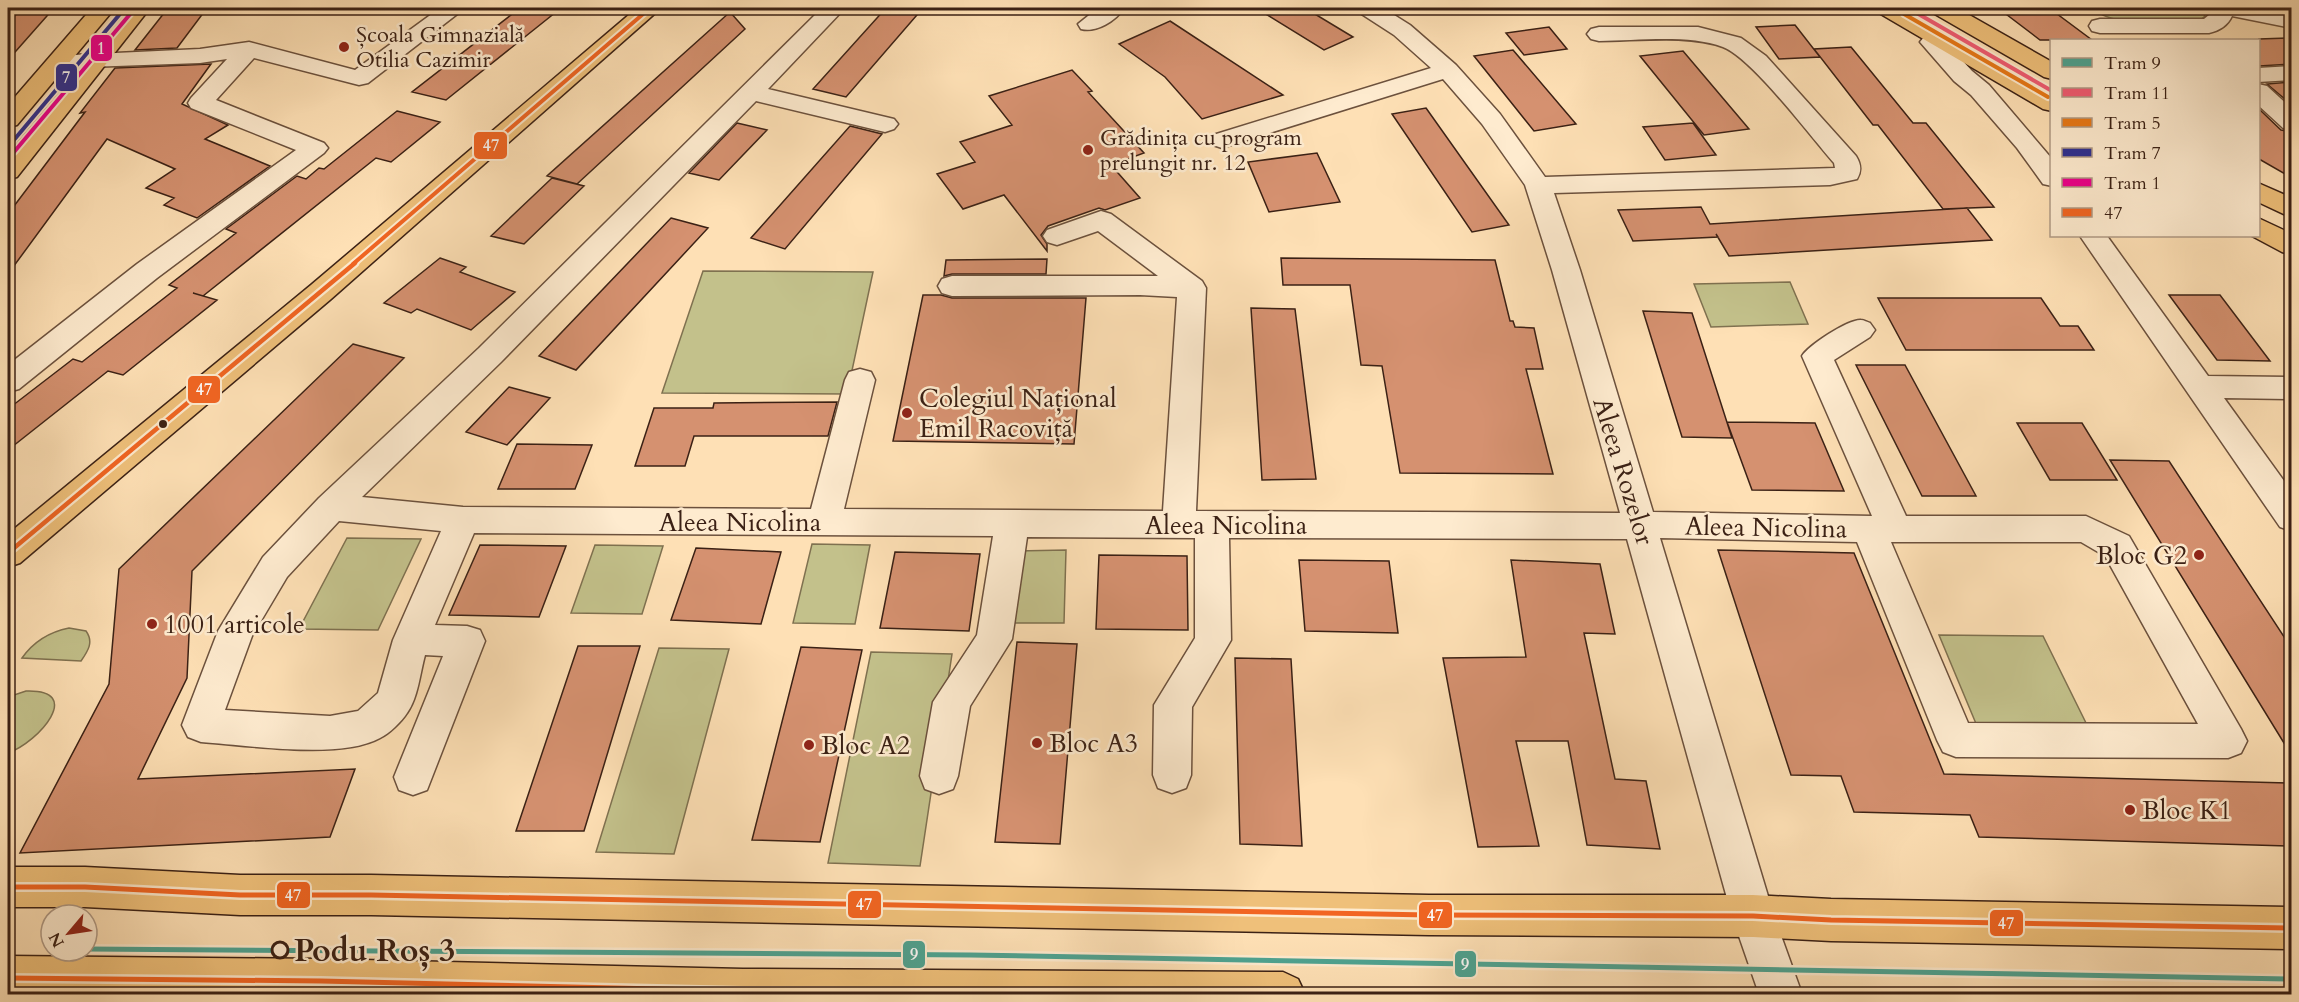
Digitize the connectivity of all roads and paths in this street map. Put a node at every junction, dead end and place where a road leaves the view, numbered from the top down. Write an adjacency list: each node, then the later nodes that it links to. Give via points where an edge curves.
1 (104, 8): 20 (main road)
2 (139, 8): 19 (main road)
3 (454, 8): 18 (street, via 359,78)
4 (650, 8): 58 (main road, via 321,292)
5 (834, 8): 27 (street)
6 (1113, 8): 14 (street)
7 (1368, 8): 21 (street, Aleea Rozelor, via 1402,30)
8 (1887, 8): 17 (main road)
9 (1941, 8): 22 (main road)
10 (2084, 8): 15 (street)
11 (2219, 8): 15 (street, via 2221,17 2209,26)
12 (2227, 8): 13 (street)
13 (2292, 21)
14 (1089, 24)
15 (2103, 33)
16 (1599, 34): 36 (street, via 1698,34 1740,47 1847,162 1848,173 1830,177)
17 (1940, 39): 25 (main road); 26 (street, via 1932,42)
18 (249, 49): 19 (street, via 200,56); 47 (street, via 200,103 315,148 147,271)
19 (97, 60): 20 (street); 34 (main road)
20 (60, 61): 30 (main road)
21 (1448, 70): 33 (street); 36 (street, Aleea Rozelor, via 1491,119)
22 (2050, 70)
23 (2292, 73): 24 (street)
24 (2260, 75)
25 (2008, 78): 26 (street); 29 (main road)
26 (1980, 90): 35 (street)
27 (750, 92): 32 (street); 50 (street, via 490,355)
28 (2260, 92): 31 (street)
29 (2050, 103)
30 (10, 114)
31 (2292, 123)
32 (885, 124)
33 (1222, 140)
34 (8, 171)
35 (2050, 175)
36 (1538, 185): 56 (street, Aleea Rozelor)
37 (2260, 192): 38 (main road)
38 (2292, 210)
39 (2260, 228): 42 (main road)
40 (1057, 236): 44 (street, via 1101,220)
41 (2095, 237): 48 (street)
42 (2292, 246)
43 (952, 286): 44 (street)
44 (1192, 288): 55 (street)
45 (1860, 330): 57 (street, via 1817,356)
46 (860, 380): 53 (street)
47 (8, 381)
48 (2200, 387): 49 (street); 51 (street)
49 (2292, 388)
50 (331, 507): 52 (street, Aleea Nicolina); 59 (street, via 275,567 236,631 201,725 330,733 368,726 394,702)
51 (2292, 518)
52 (463, 520): 53 (street, Aleea Nicolina); 59 (street)
53 (824, 522): 54 (street, Aleea Nicolina)
54 (1011, 523): 55 (street, Aleea Nicolina); 61 (street, via 994,639 952,702)
55 (1195, 524): 56 (street, Aleea Nicolina); 60 (street, via 1213,640 1173,705)
56 (1640, 526): 57 (street, Aleea Nicolina); 64 (street, Aleea Rozelor)
57 (1882, 529): 57 (street, Aleea Nicolina, via 1956,740 2228,741 2117,546 2086,529)
58 (8, 553)
59 (411, 640): 62 (street, via 467,641)
60 (1172, 775)
61 (939, 776)
62 (413, 777)
63 (8, 887): 64 (main road, via 917,907)
64 (1753, 916): 65 (main road); 68 (street, Aleea Rozelor)
65 (2292, 928)
66 (8, 978): 67 (main road, via 862,992)
67 (1283, 994)
68 (1780, 994)

